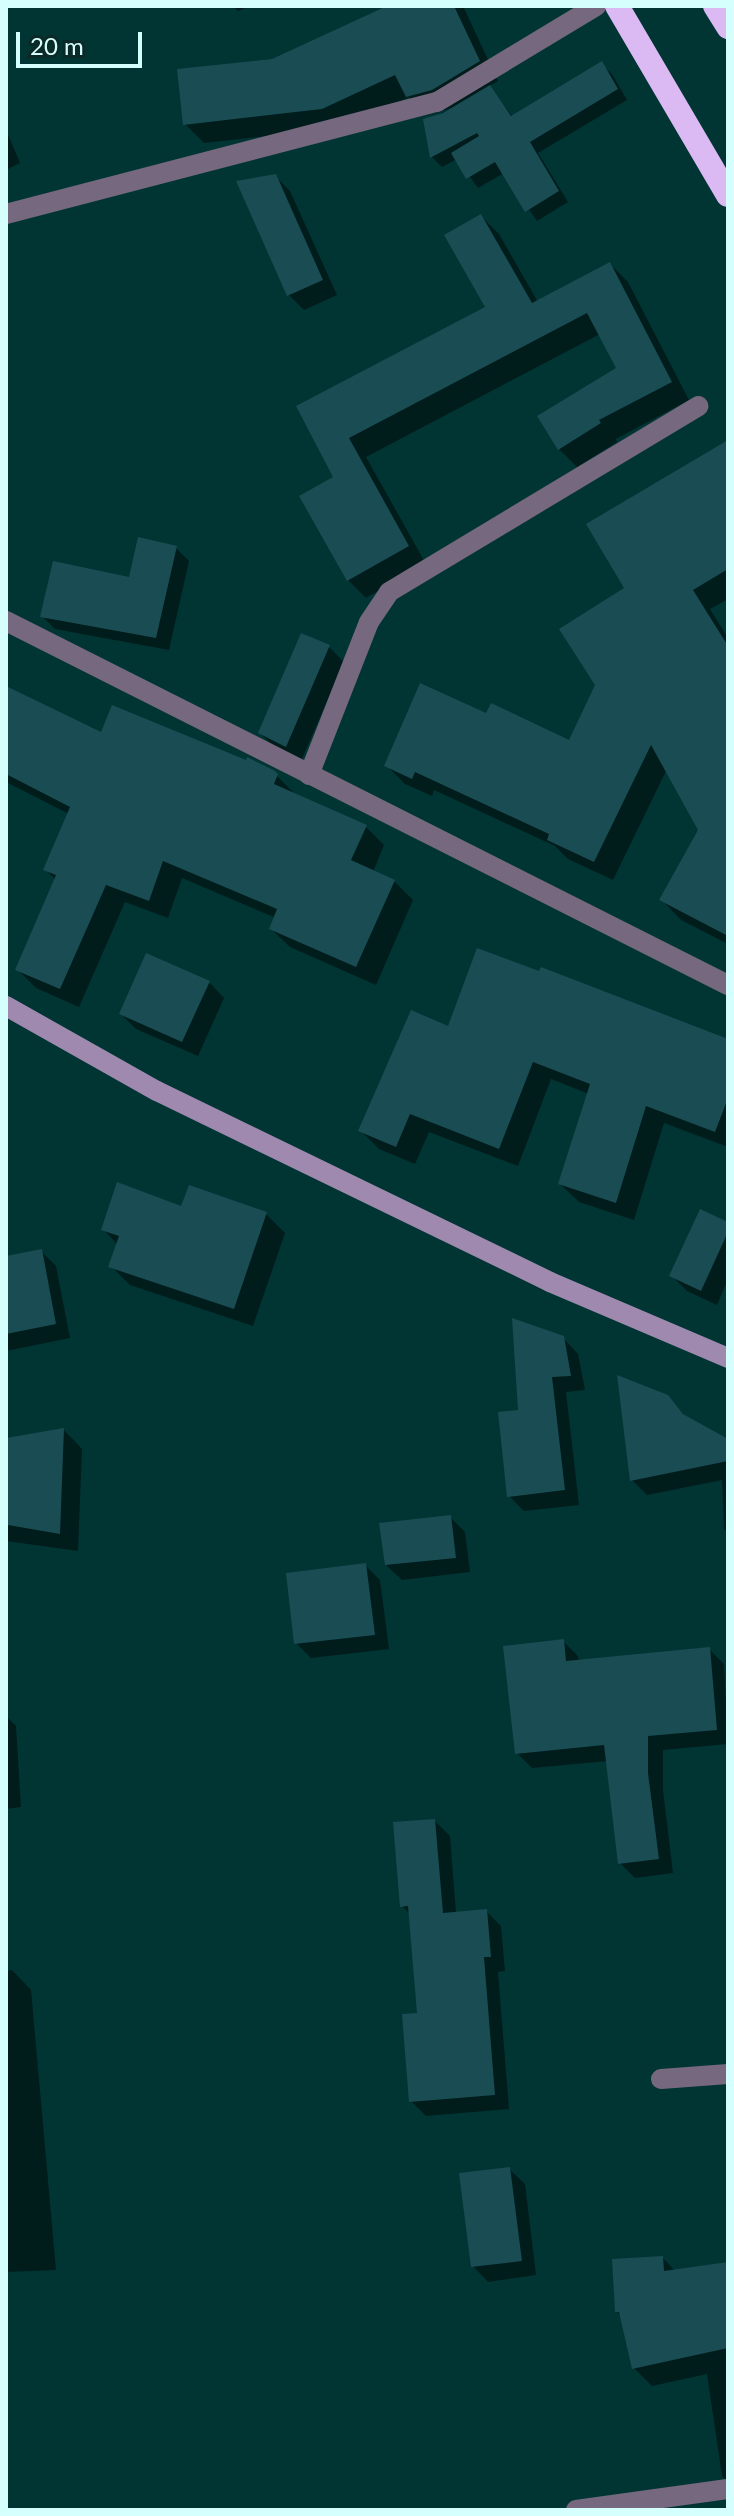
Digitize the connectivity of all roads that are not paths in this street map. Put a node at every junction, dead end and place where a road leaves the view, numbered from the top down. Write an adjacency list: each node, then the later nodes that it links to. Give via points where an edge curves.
1 (596, 6): 6 (street, via 437,102)
2 (617, 6): 5 (highway)
3 (715, 6): 4 (highway)
4 (728, 27)
5 (728, 195)
6 (6, 214)
7 (698, 406): 9 (street, via 389,592 369,622)
8 (6, 621): 9 (street)
9 (309, 775): 10 (street)
10 (728, 985)
11 (6, 1006): 12 (street, via 199,1112 550,1282)
12 (728, 1358)
13 (728, 2074): 14 (street)
14 (661, 2079)
15 (728, 2489): 16 (street)
16 (576, 2510)

